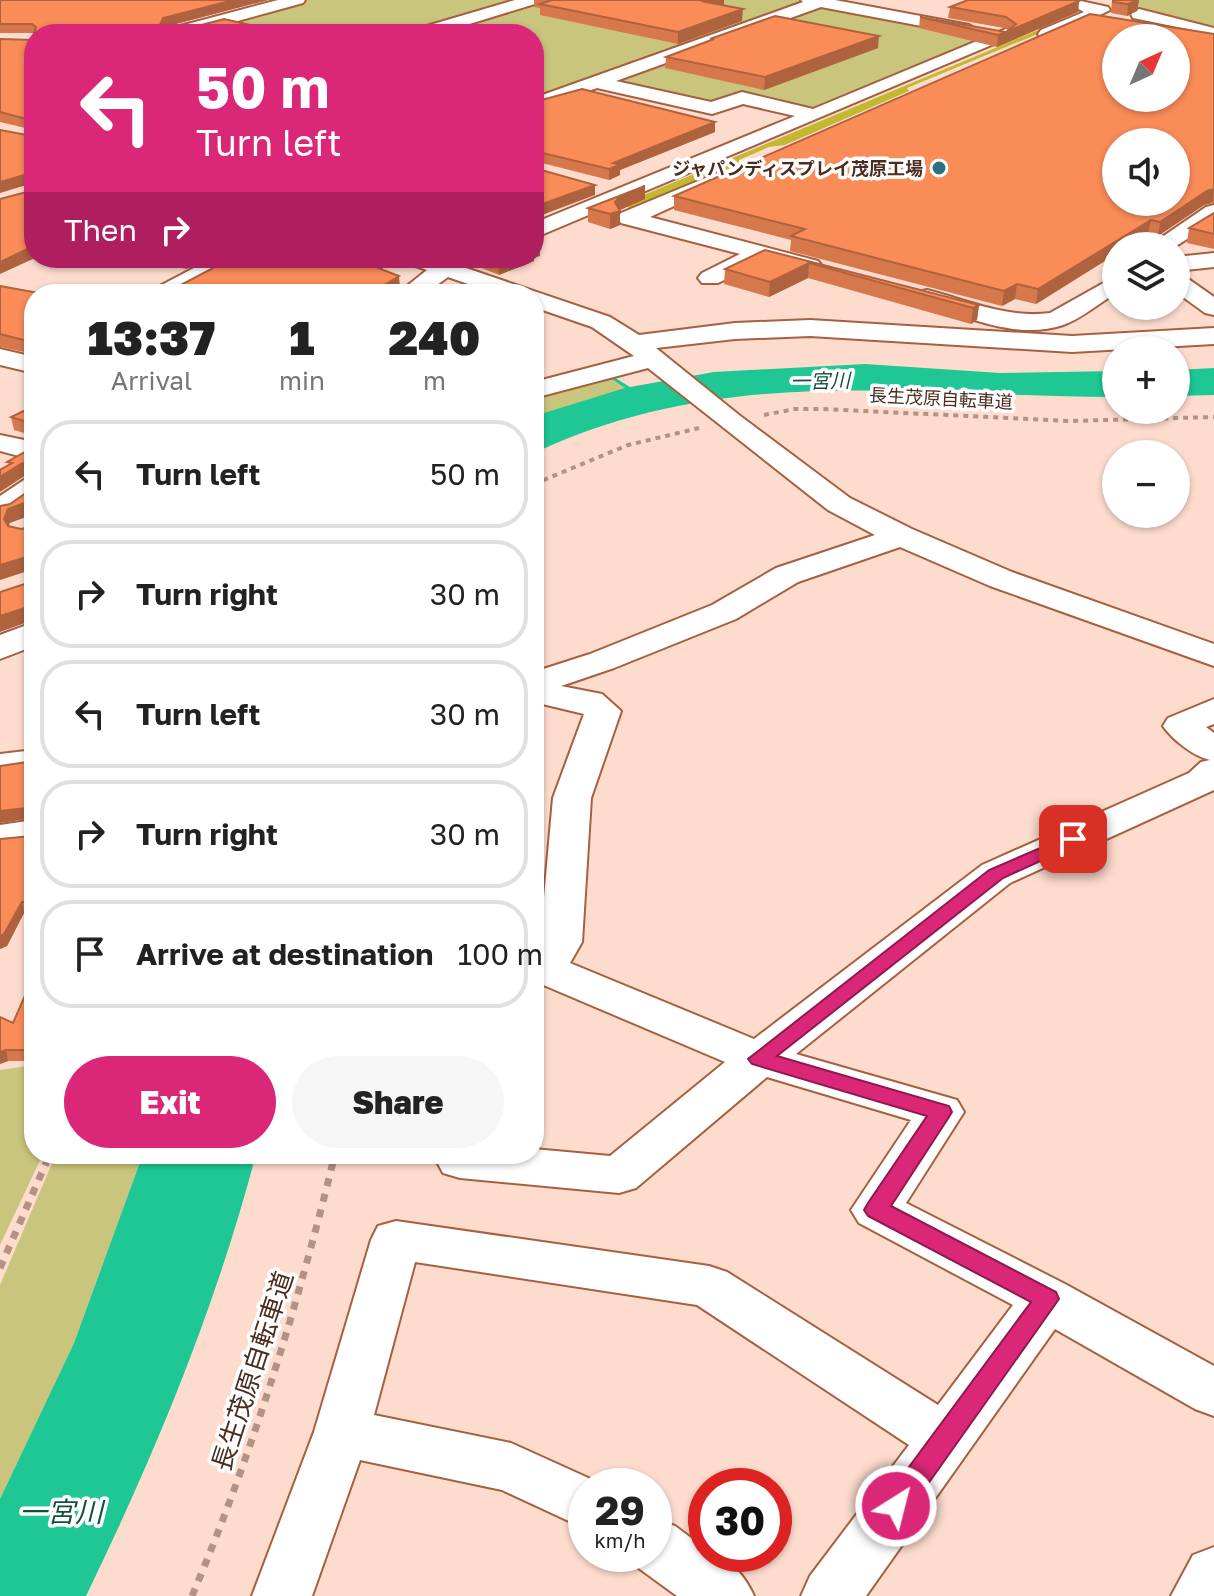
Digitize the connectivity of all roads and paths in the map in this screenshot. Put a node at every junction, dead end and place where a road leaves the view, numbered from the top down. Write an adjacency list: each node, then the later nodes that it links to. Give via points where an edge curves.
1 (297, 0): 6 (street)
2 (532, 0): 9 (street)
3 (877, 0): 10 (street)
4 (818, 1): 10 (street); 12 (street)
5 (1090, 8): 10 (street, via 1027,27); 11 (street); 19 (street)
6 (218, 21): 7 (street); 8 (street)
7 (207, 24)
8 (230, 24)
9 (452, 24)
10 (997, 26): 14 (street)
11 (1214, 36)
12 (595, 82): 13 (street); 14 (street, via 712,108 742,98)
13 (544, 97)
14 (815, 115): 16 (street)
15 (589, 184): 16 (street)
16 (626, 194): 17 (street)
17 (592, 208): 19 (street); 20 (street)
18 (1214, 212): 21 (street)
19 (629, 218): 22 (street)
20 (544, 227)
21 (1182, 232)
22 (761, 253): 27 (street); 28 (street)
23 (1214, 260): 24 (street)
24 (1190, 263)
25 (212, 268): 29 (street)
26 (445, 268): 30 (street); 31 (street)
27 (835, 273)
28 (710, 278)
29 (182, 284)
30 (423, 284)
31 (492, 284)
32 (1190, 291): 36 (street)
33 (910, 292): 34 (street, via 1014,320 1046,321)
34 (1102, 292)
35 (544, 302): 38 (street, via 601,322)
36 (1214, 308)
37 (1214, 336): 38 (street, via 1058,344 810,328)
38 (634, 343): 40 (street)
39 (0, 357): 41 (street)
40 (657, 360): 42 (street); 44 (street)
41 (24, 363)
42 (544, 388)
43 (1214, 417): 44 (path, 長生茂原自転車道, via 1070,421 809,409)
44 (729, 421): 47 (path, 長生茂原自転車道, via 628,445); 50 (street, via 839,504)
45 (0, 443): 46 (street)
46 (24, 449)
47 (544, 480)
48 (24, 493): 49 (street)
49 (0, 509)
50 (901, 536): 53 (street, via 1077,609); 54 (street, via 787,575 724,612)
51 (24, 636): 52 (street)
52 (0, 649)
53 (1214, 656)
54 (544, 680)
55 (544, 693): 63 (street, via 589,702 603,711 572,798 561,942)
56 (1214, 710): 57 (street, via 1181,726)
57 (1214, 750)
58 (24, 762): 59 (street)
59 (0, 765)
60 (1214, 770): 65 (street, via 1202,781 996,874)
61 (24, 833): 62 (street)
62 (0, 837)
63 (544, 962)
64 (544, 969): 65 (street)
65 (759, 1059): 68 (street, via 619,1175); 70 (street, via 941,1112 876,1210)
66 (46, 1164): 69 (path)
67 (332, 1164): 77 (path, 長生茂原自転車道, via 289,1337)
68 (502, 1164)
69 (0, 1268)
70 (1047, 1299): 71 (street); 73 (street)
71 (1214, 1393)
72 (342, 1432): 73 (street, via 396,1240 709,1286); 74 (street, via 511,1468); 78 (street)
73 (945, 1439): 80 (street)
74 (568, 1495)
75 (672, 1558): 79 (street)
76 (1214, 1574): 81 (street)
77 (192, 1596)
78 (282, 1596)
79 (724, 1596)
80 (831, 1596)
81 (1201, 1596)

